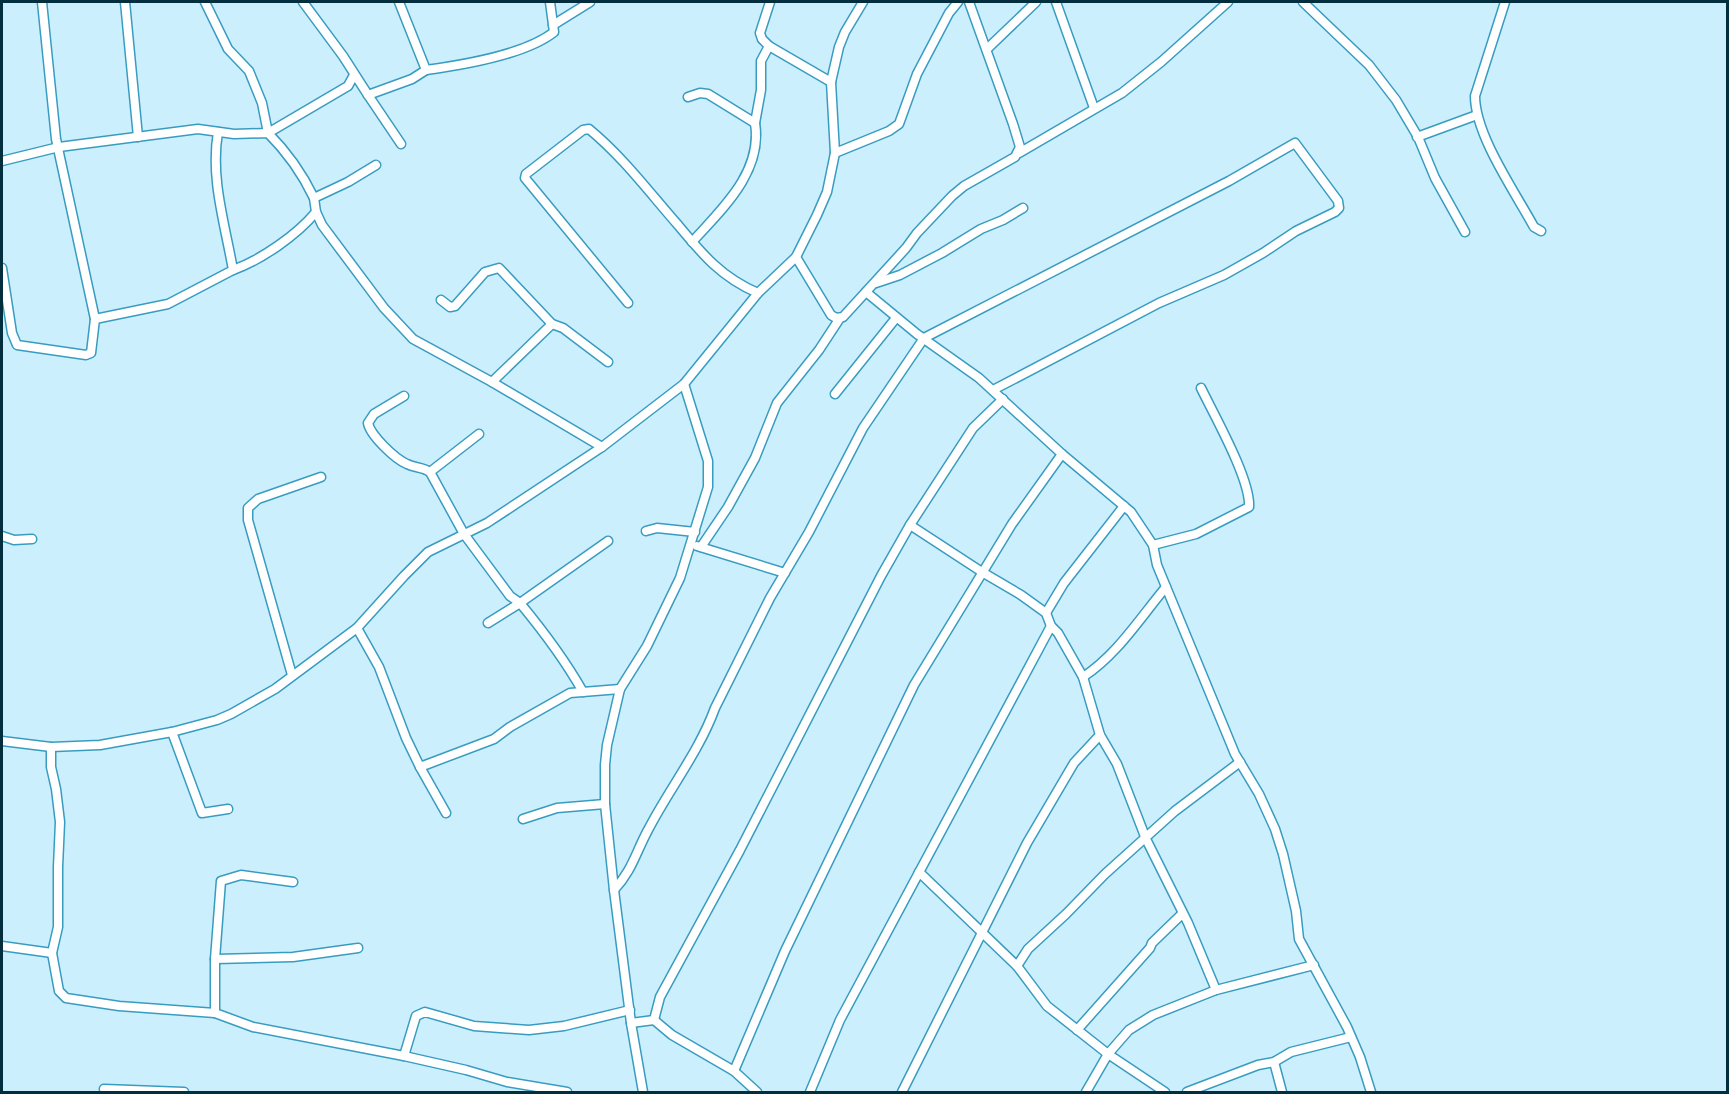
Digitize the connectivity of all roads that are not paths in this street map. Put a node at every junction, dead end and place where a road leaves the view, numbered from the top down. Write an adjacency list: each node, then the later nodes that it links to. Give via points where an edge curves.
1 (42, 2): 33 (street)
2 (125, 2): 31 (street)
3 (205, 2): 29 (street, via 228,49 253,79)
4 (303, 2): 21 (street)
5 (399, 2): 20 (street)
6 (550, 2): 17 (street)
7 (590, 2): 17 (street)
8 (770, 2): 18 (street, via 760,33)
9 (863, 2): 22 (street, via 842,40)
10 (958, 2): 34 (street, via 917,74 899,124)
11 (969, 2): 19 (street)
12 (1036, 2): 19 (street)
13 (1056, 2): 25 (street)
14 (1228, 2): 25 (street, via 1122,93)
15 (1505, 2): 26 (street, via 1475,96)
16 (1309, 3): 30 (street, via 1369,65)
17 (553, 25): 20 (street, via 554,32 542,41 500,55)
18 (769, 46): 22 (street); 27 (street, via 761,61)
19 (987, 49): 35 (street)
20 (426, 70): 23 (street)
21 (354, 75): 23 (street); 29 (street, via 348,86)
22 (831, 82): 34 (street)
23 (368, 95): 32 (street)
24 (688, 97): 27 (street, via 708,94)
25 (1094, 108): 35 (street)
26 (1477, 116): 30 (street); 41 (street, via 1534,227)
27 (755, 123): 43 (street, via 757,136 751,164 736,194)
28 (218, 132): 29 (street); 31 (street, via 198,129); 46 (street, via 215,176)
29 (268, 133): 38 (street, via 285,150)
30 (1418, 136): 42 (street, via 1435,178)
31 (138, 137): 33 (street)
32 (401, 144)
33 (59, 147): 36 (street); 54 (street)
34 (835, 153): 44 (street, via 827,192)
35 (1019, 153): 47 (street, via 952,196 916,232)
36 (2, 161)
37 (376, 165): 38 (street)
38 (314, 198): 40 (street)
39 (1023, 208): 47 (street, via 900,275)
40 (316, 212): 46 (street, via 284,241); 58 (street, via 384,308 413,339)
41 (1541, 231)
42 (1465, 232)
43 (692, 242): 49 (street, via 719,272); 51 (street, via 613,149 590,129 576,134 526,174 527,182)
44 (796, 257): 49 (street); 52 (street, via 831,315)
45 (2, 268): 54 (street, via 17,345 89,354)
46 (233, 270): 54 (street, via 168,304)
47 (875, 283): 48 (street)
48 (866, 292): 52 (street); 53 (street)
49 (758, 293): 59 (street)
50 (441, 300): 55 (street, via 455,306 485,272 499,268)
51 (628, 303)
52 (840, 318): 80 (street, via 777,403 755,458)
53 (896, 318): 56 (street); 62 (street)
54 (95, 319)
55 (552, 324): 57 (street); 58 (street)
56 (924, 338): 61 (street); 61 (street, via 1295,143 1338,201 1335,212 1224,275 1160,303); 82 (street, via 863,428)
57 (608, 362)
58 (492, 382): 66 (street)
59 (684, 384): 66 (street); 73 (street, via 708,461 708,487)
60 (1201, 388): 79 (street, via 1245,481 1249,507 1196,534)
61 (993, 390): 64 (street)
62 (835, 394)
63 (404, 396): 68 (street, via 374,414 370,430 395,456)
64 (1003, 399): 67 (street); 71 (street, via 973,428)
65 (480, 434): 68 (street)
66 (602, 447): 74 (street)
67 (1062, 454): 70 (street); 81 (street)
68 (430, 472): 74 (street)
69 (321, 477): 89 (street, via 258,499 248,508 248,520)
70 (1124, 506): 79 (street); 85 (street)
71 (910, 525): 81 (street); 118 (street, via 660,997)
72 (646, 531): 73 (street, via 657,528)
73 (695, 532): 78 (street)
74 (464, 534): 84 (street, via 510,596); 88 (street, via 428,552)
75 (2, 536): 76 (street)
76 (32, 539)
77 (608, 541): 84 (street)
78 (691, 544): 80 (street); 91 (street, via 680,578 647,646)
79 (1153, 545): 83 (street)
80 (701, 548): 82 (street)
81 (982, 572): 85 (street); 125 (street, via 914,686 785,951)
82 (785, 573): 106 (street, via 708,727 648,830 626,877)
83 (1166, 587): 90 (street, via 1119,646); 97 (street)
84 (520, 603): 86 (street); 92 (street, via 570,668)
85 (1046, 612): 87 (street)
86 (488, 623)
87 (1051, 626): 90 (street); 104 (street)
88 (357, 628): 89 (street); 98 (street, via 379,667)
89 (292, 675): 93 (street, via 231,714)
90 (1083, 677): 94 (street)
91 (620, 689): 92 (street); 99 (street, via 607,745)
92 (583, 692): 98 (street, via 570,693 494,739)
93 (172, 732): 96 (street, via 100,746); 100 (street, via 202,813)
94 (1100, 735): 103 (street); 108 (street, via 1074,763 1052,798)
95 (2, 741): 96 (street)
96 (51, 747): 111 (street, via 60,822 58,927)
97 (1240, 762): 103 (street, via 1175,811); 113 (street, via 1275,829 1296,911 1299,939)
98 (420, 767): 101 (street)
99 (605, 804): 102 (street, via 557,808); 106 (street)
100 (228, 808)
101 (446, 813)
102 (523, 819)
103 (1146, 839): 107 (street); 114 (street, via 1028,949)
104 (919, 872): 108 (street); 131 (street, via 840,1020)
105 (292, 882): 112 (street, via 241,875 220,881)
106 (614, 890): 116 (street)
107 (1182, 914): 115 (street); 120 (street)
108 (983, 932): 114 (street); 132 (street)
109 (2, 946): 111 (street)
110 (358, 948): 112 (street, via 293,957)
111 (52, 953): 117 (street, via 59,991 66,998)
112 (215, 959): 117 (street)
113 (1314, 965): 115 (street); 121 (street)
114 (1017, 966): 120 (street, via 1047,1006)
115 (1216, 990): 122 (street, via 1153,1015 1129,1030)
116 (630, 1010): 119 (street); 123 (street, via 529,1030 474,1026 424,1012 416,1016)
117 (215, 1013): 123 (street, via 253,1027)
118 (654, 1020): 119 (street); 125 (street)
119 (631, 1023): 129 (street)
120 (1077, 1030): 122 (street)
121 (1351, 1037): 124 (street, via 1291,1052); 137 (street)
122 (1108, 1054): 133 (street); 134 (street)
123 (404, 1056): 128 (street)
124 (1274, 1062): 135 (street); 136 (street)
125 (734, 1071): 130 (street)
126 (104, 1089): 127 (street)
127 (184, 1092)
128 (563, 1092)
129 (643, 1092)
130 (757, 1092)
131 (810, 1092)
132 (903, 1092)
133 (1086, 1092)
134 (1165, 1092)
135 (1187, 1092)
136 (1282, 1092)
137 (1371, 1092)

